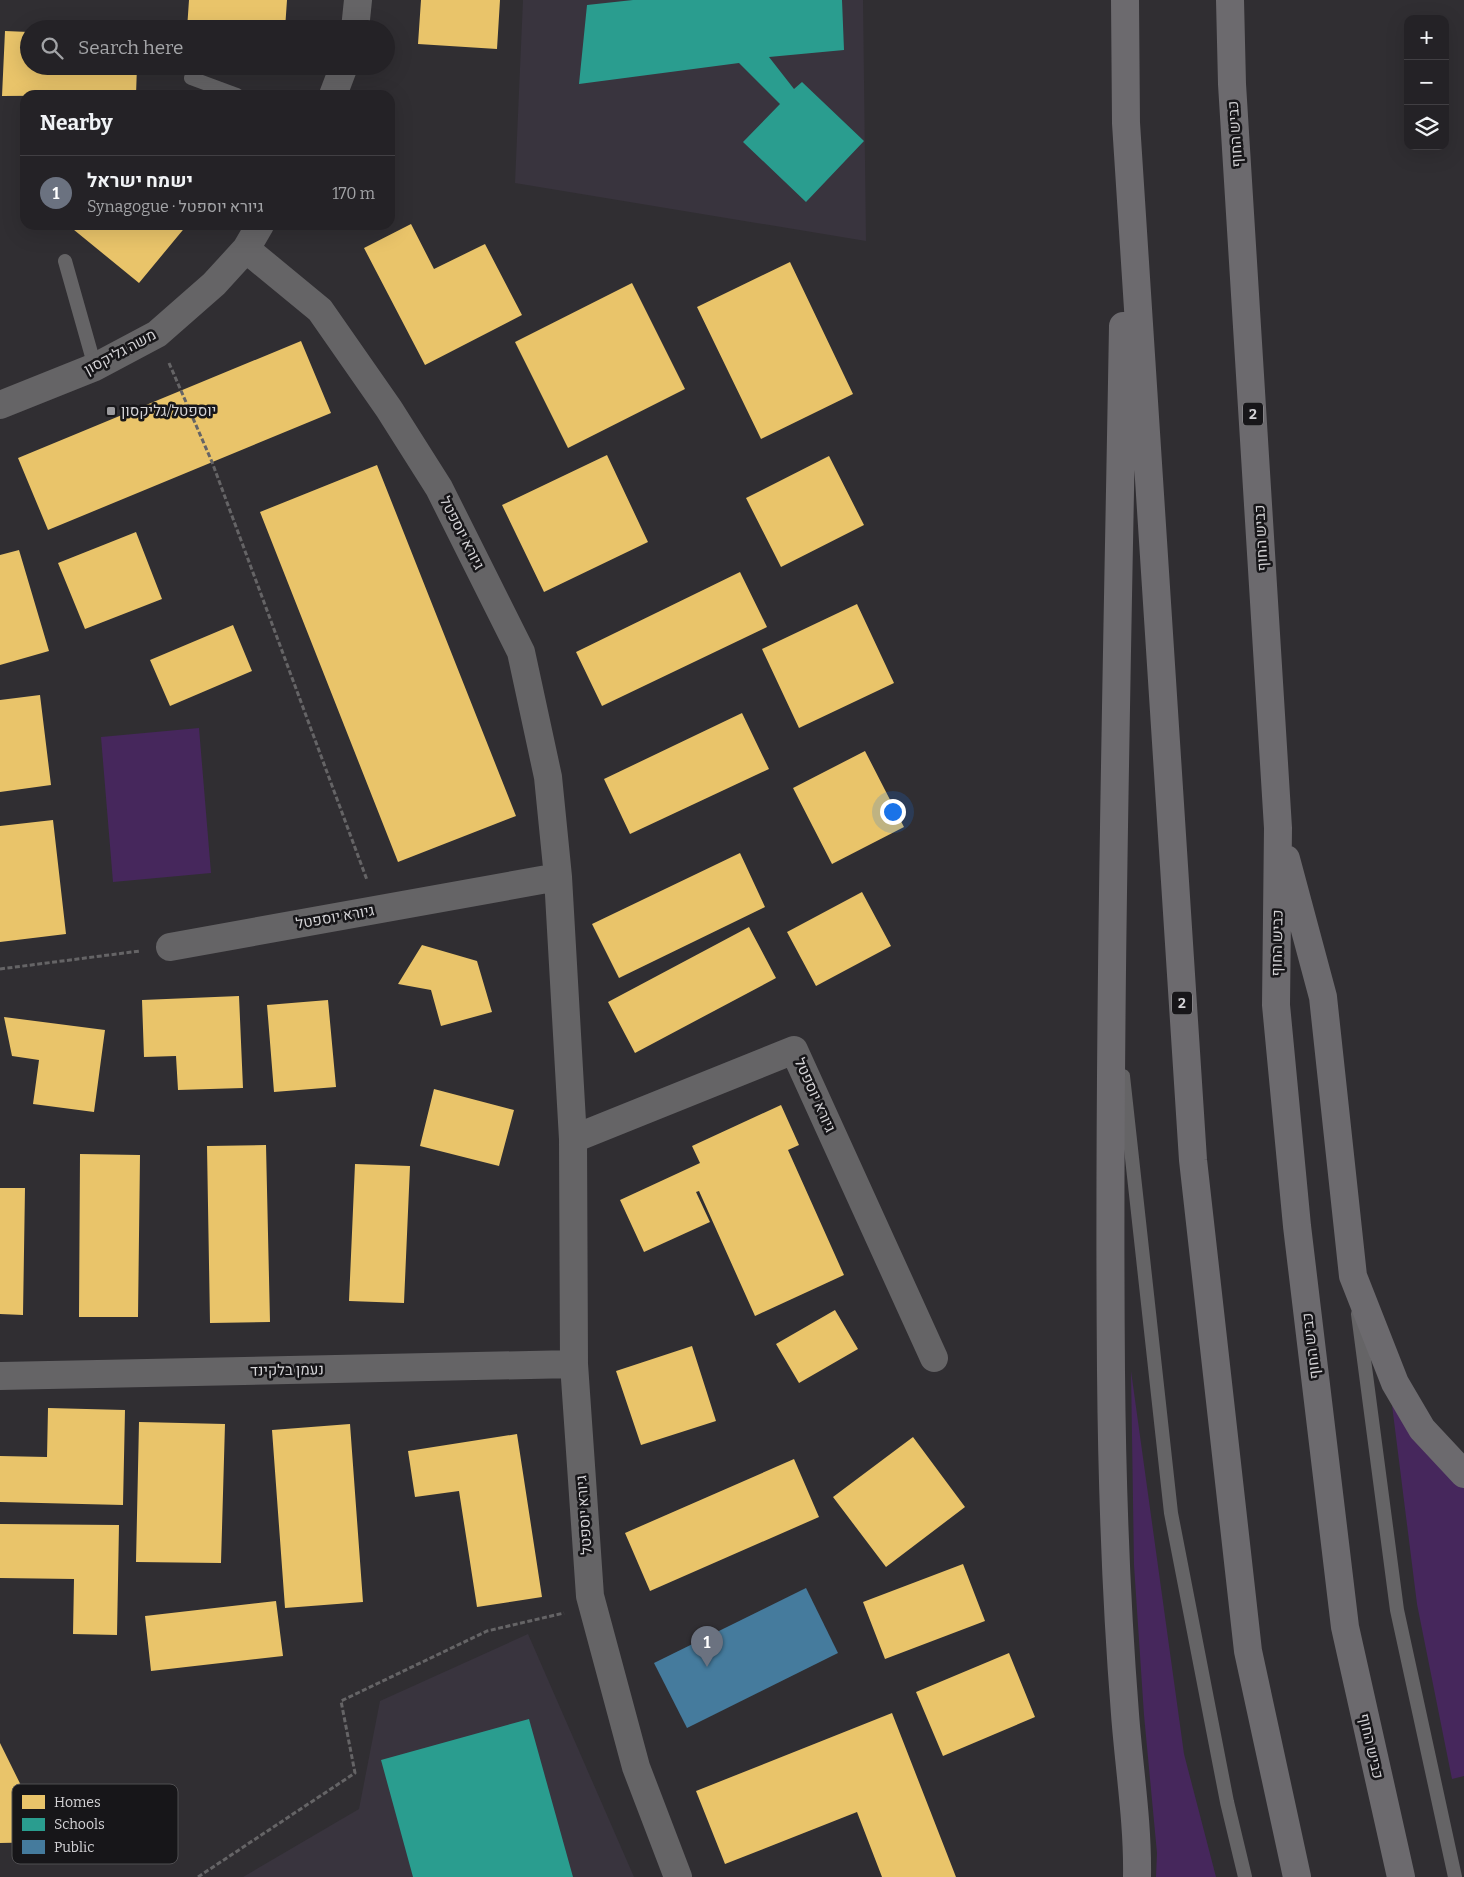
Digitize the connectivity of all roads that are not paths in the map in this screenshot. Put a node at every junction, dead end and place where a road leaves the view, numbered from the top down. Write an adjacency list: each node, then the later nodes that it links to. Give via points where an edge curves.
1 (358, 0): 4 (street)
2 (1124, 0): 9 (highway, 2)
3 (1230, 0): 15 (highway, כביש החוף / 2, via 1232,84)
4 (355, 20)
5 (341, 75): 8 (street)
6 (191, 78): 7 (lane)
7 (223, 90)
8 (335, 90)
9 (1126, 122): 18 (highway); 28 (highway, 2, via 1192,1160 1248,1651)
10 (257, 230): 11 (street, משה גליקסון)
11 (246, 249): 13 (street, משה גליקסון, via 214,284 157,334); 16 (street, גיורא יוספטל, via 320,310 439,488 487,582 521,652 548,777)
12 (65, 261): 13 (lane)
13 (95, 367): 14 (street, משה גליקסון)
14 (0, 405)
15 (1278, 828): 20 (highway, via 1323,997); 29 (highway, כביש החוף / 2, via 1276,1005 1302,1266 1345,1627)
16 (558, 877): 17 (street, גיורא יוספטל); 19 (street, גיורא יוספטל)
17 (170, 946)
18 (1112, 984): 26 (highway, via 1111,1371 1115,1566); 27 (lane, via 1172,1513 1227,1802)
19 (574, 1139): 21 (street, גיורא יוספטל, via 794,1050); 22 (street, גיורא יוספטל)
20 (1353, 1276): 24 (highway, via 1395,1383 1422,1429); 30 (lane, via 1397,1610)
21 (934, 1358)
22 (574, 1364): 23 (street, נעמן בלקינד); 25 (street, גיורא יוספטל, via 590,1596 636,1767)
23 (0, 1376)
24 (1464, 1474)
25 (678, 1877)
26 (1137, 1877)
27 (1245, 1877)
28 (1297, 1877)
29 (1401, 1877)
30 (1455, 1877)

